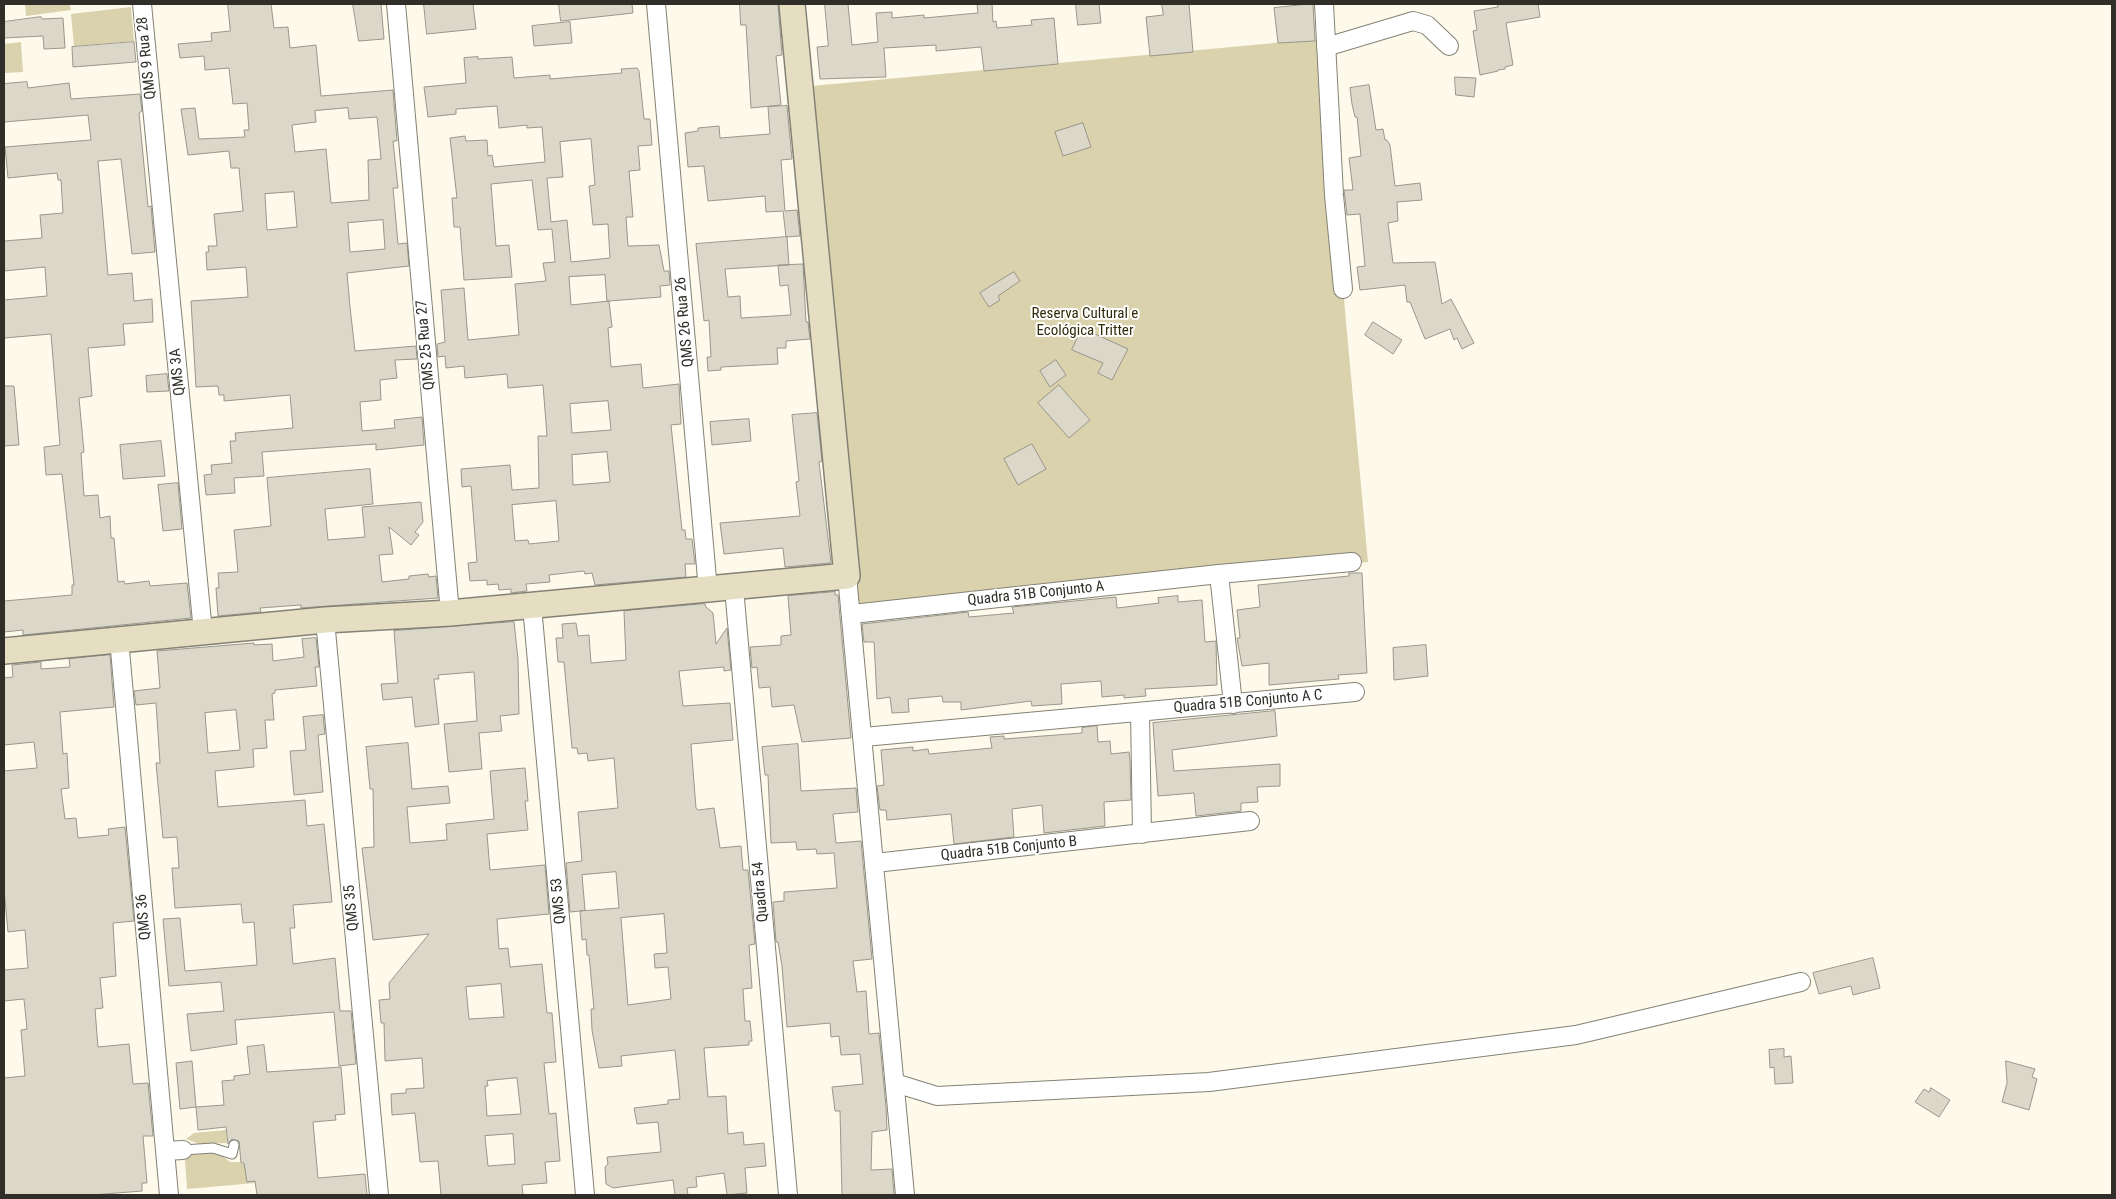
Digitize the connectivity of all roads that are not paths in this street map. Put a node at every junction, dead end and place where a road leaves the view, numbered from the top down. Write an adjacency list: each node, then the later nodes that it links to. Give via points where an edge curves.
1 (142, 4): 8 (street, QMS 9 Rua 28)
2 (396, 4): 16 (street, QMS 25 Rua 27)
3 (656, 4): 14 (street, QMS 26 Rua 26)
4 (792, 4): 12 (street)
5 (1324, 4): 7 (street)
6 (1449, 46): 7 (street, via 1427,25 1413,21)
7 (1326, 47): 9 (street)
8 (152, 112): 19 (street, QMS 3A)
9 (1343, 289)
10 (1352, 562): 11 (street, Quadra 51B Conjunto A)
11 (1219, 574): 17 (street, Quadra 51B Conjunto A); 23 (street)
12 (847, 576): 13 (street); 17 (street)
13 (734, 588): 14 (street); 37 (street, Quadra 54)
14 (708, 590): 15 (street)
15 (532, 606): 16 (street); 36 (street, QMS 53)
16 (450, 613): 18 (street)
17 (852, 614): 25 (street)
18 (325, 620): 19 (street); 35 (street, QMS 35)
19 (203, 632): 20 (street)
20 (119, 639): 21 (street); 33 (street, QMS 36)
21 (4, 651)
22 (1355, 692): 23 (street, Quadra 51B Conjunto A C)
23 (1233, 704): 24 (street, Quadra 51B Conjunto A C)
24 (1140, 712): 25 (street); 27 (street)
25 (864, 737): 28 (street)
26 (1250, 821): 27 (street, Quadra 51B Conjunto B)
27 (1142, 834): 28 (street, Quadra 51B Conjunto B)
28 (875, 863): 30 (street)
29 (1801, 982): 30 (street, via 1576,1034 1209,1082 937,1096)
30 (895, 1083): 38 (street)
31 (234, 1145): 32 (lane, via 232,1154 213,1148)
32 (184, 1150): 33 (street)
33 (165, 1151): 34 (street, QMS 36)
34 (169, 1195)
35 (379, 1195)
36 (585, 1195)
37 (788, 1195)
38 (905, 1195)

